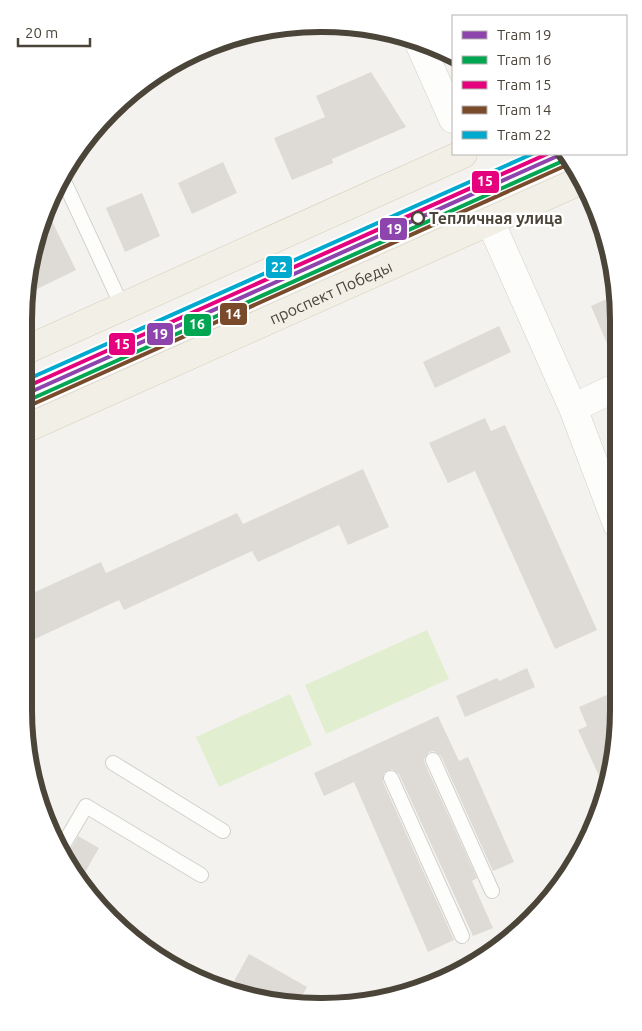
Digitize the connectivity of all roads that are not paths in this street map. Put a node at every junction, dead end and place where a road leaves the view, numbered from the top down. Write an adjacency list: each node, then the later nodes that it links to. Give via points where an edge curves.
1 (423, 51): 2 (street)
2 (452, 117)
3 (460, 155): 7 (main road)
4 (575, 183): 6 (main road, проспект Победы)
5 (66, 185): 7 (lane)
6 (490, 220): 10 (street); 11 (main road, проспект Победы)
7 (122, 306): 8 (main road)
8 (32, 345)
9 (610, 390): 10 (street)
10 (573, 408): 12 (street)
11 (32, 426)
12 (610, 506)
13 (433, 760): 19 (lane)
14 (112, 763): 16 (lane)
15 (391, 778): 20 (lane)
16 (223, 831)
17 (65, 843): 18 (lane, via 86,806)
18 (202, 875)
19 (492, 891)
20 (462, 936)

